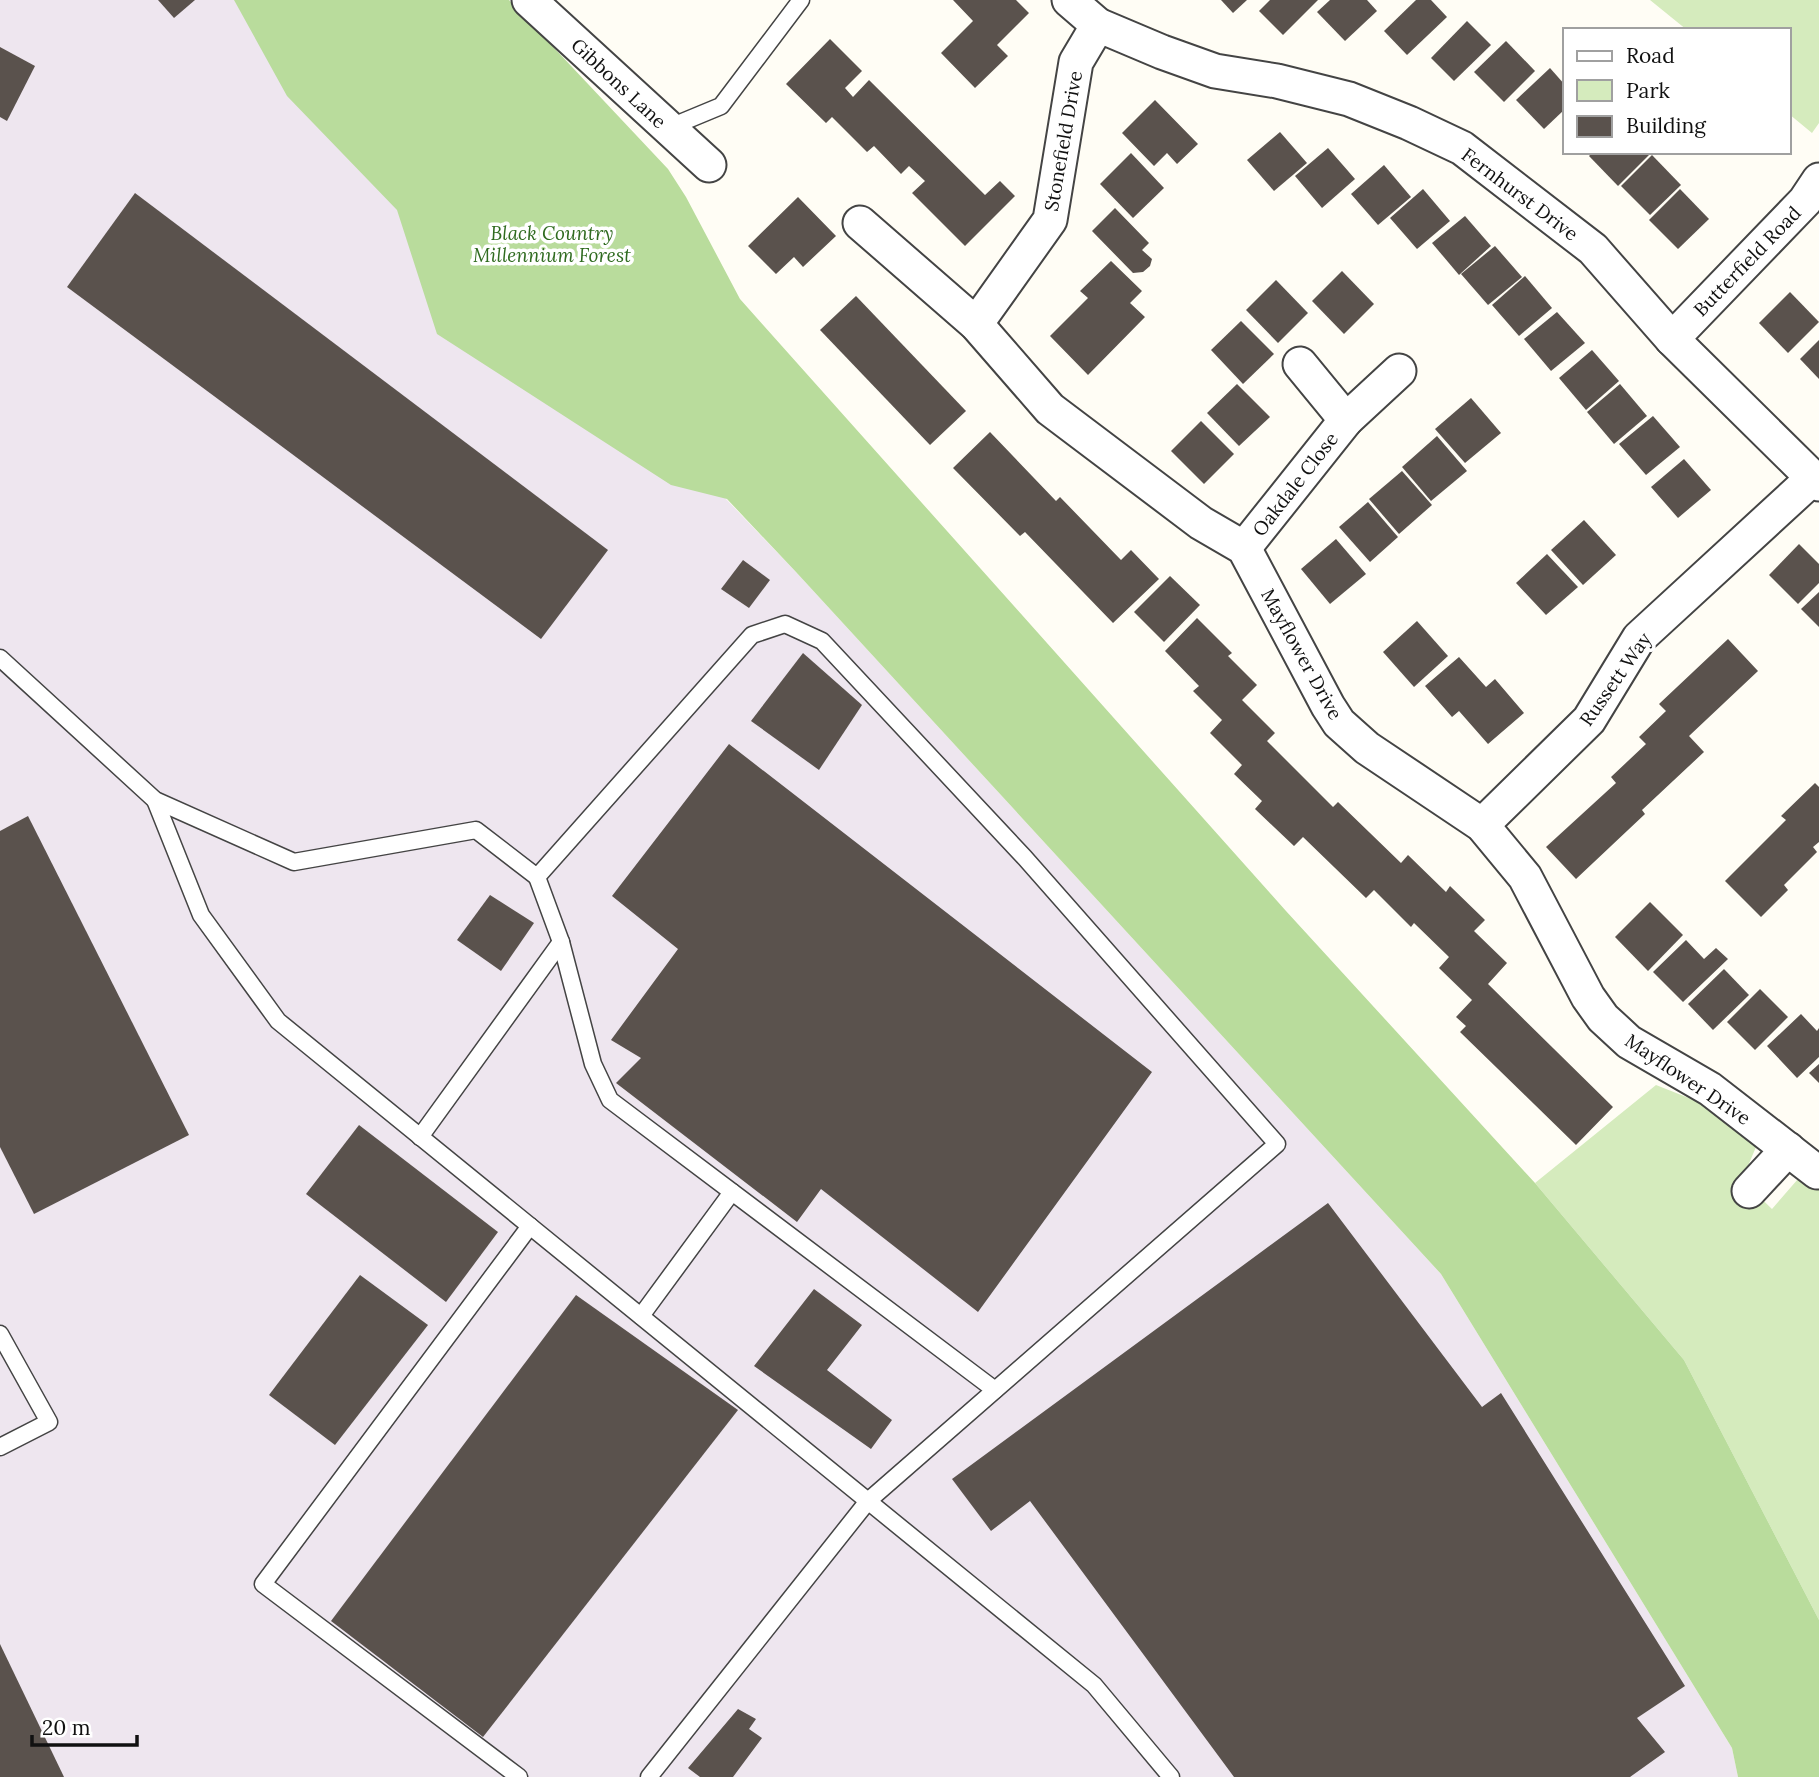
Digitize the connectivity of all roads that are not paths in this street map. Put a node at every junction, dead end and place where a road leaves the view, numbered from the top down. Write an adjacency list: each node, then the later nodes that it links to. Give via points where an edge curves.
1 (529, 0): 5 (street, Gibbons Lane)
2 (801, 0): 5 (lane, via 721,106)
3 (1069, 0): 4 (street, Fernhurst Drive)
4 (1098, 25): 9 (street, Stonefield Drive, via 1076,62 1050,220); 10 (street, Fernhurst Drive, via 1215,71 1349,99 1462,148 1593,249)
5 (668, 128): 6 (street, Gibbons Lane)
6 (709, 165)
7 (1819, 180): 10 (street, Butterfield Road, via 1805,201)
8 (860, 223): 9 (street)
9 (976, 324): 15 (street, via 1050,409 1200,523)
10 (1672, 339): 14 (street, Fernhurst Drive)
11 (1300, 364): 13 (street, Oakdale Close)
12 (1399, 371): 13 (street, Oakdale Close)
13 (1346, 420): 15 (street, Oakdale Close)
14 (1816, 481): 18 (street, Russett Way, via 1639,638 1589,720)
15 (1244, 548): 18 (street, Mayflower Drive, via 1339,723 1367,748)
16 (0, 658): 17 (lane)
17 (155, 800): 19 (lane, via 294,862 476,830); 21 (lane, via 201,915 278,1021)
18 (1482, 825): 22 (street, Mayflower Drive, via 1525,877 1603,1018 1629,1042 1710,1089)
19 (537, 877): 20 (lane); 29 (lane, via 751,635 785,624 822,641 1025,858 1277,1144)
20 (562, 943): 21 (lane); 25 (lane, via 593,1064 611,1100)
21 (420, 1137): 26 (lane)
22 (1788, 1149): 23 (street, Mayflower Drive); 24 (street)
23 (1817, 1172)
24 (1749, 1191)
25 (732, 1192): 27 (lane); 29 (lane)
26 (530, 1226): 27 (lane); 32 (lane, via 263,1584)
27 (641, 1316): 31 (lane)
28 (0, 1334): 30 (lane, via 49,1422)
29 (995, 1390): 31 (lane)
30 (0, 1447)
31 (868, 1501): 33 (lane); 34 (lane, via 1094,1685)
32 (519, 1777)
33 (649, 1777)
34 (1171, 1777)

